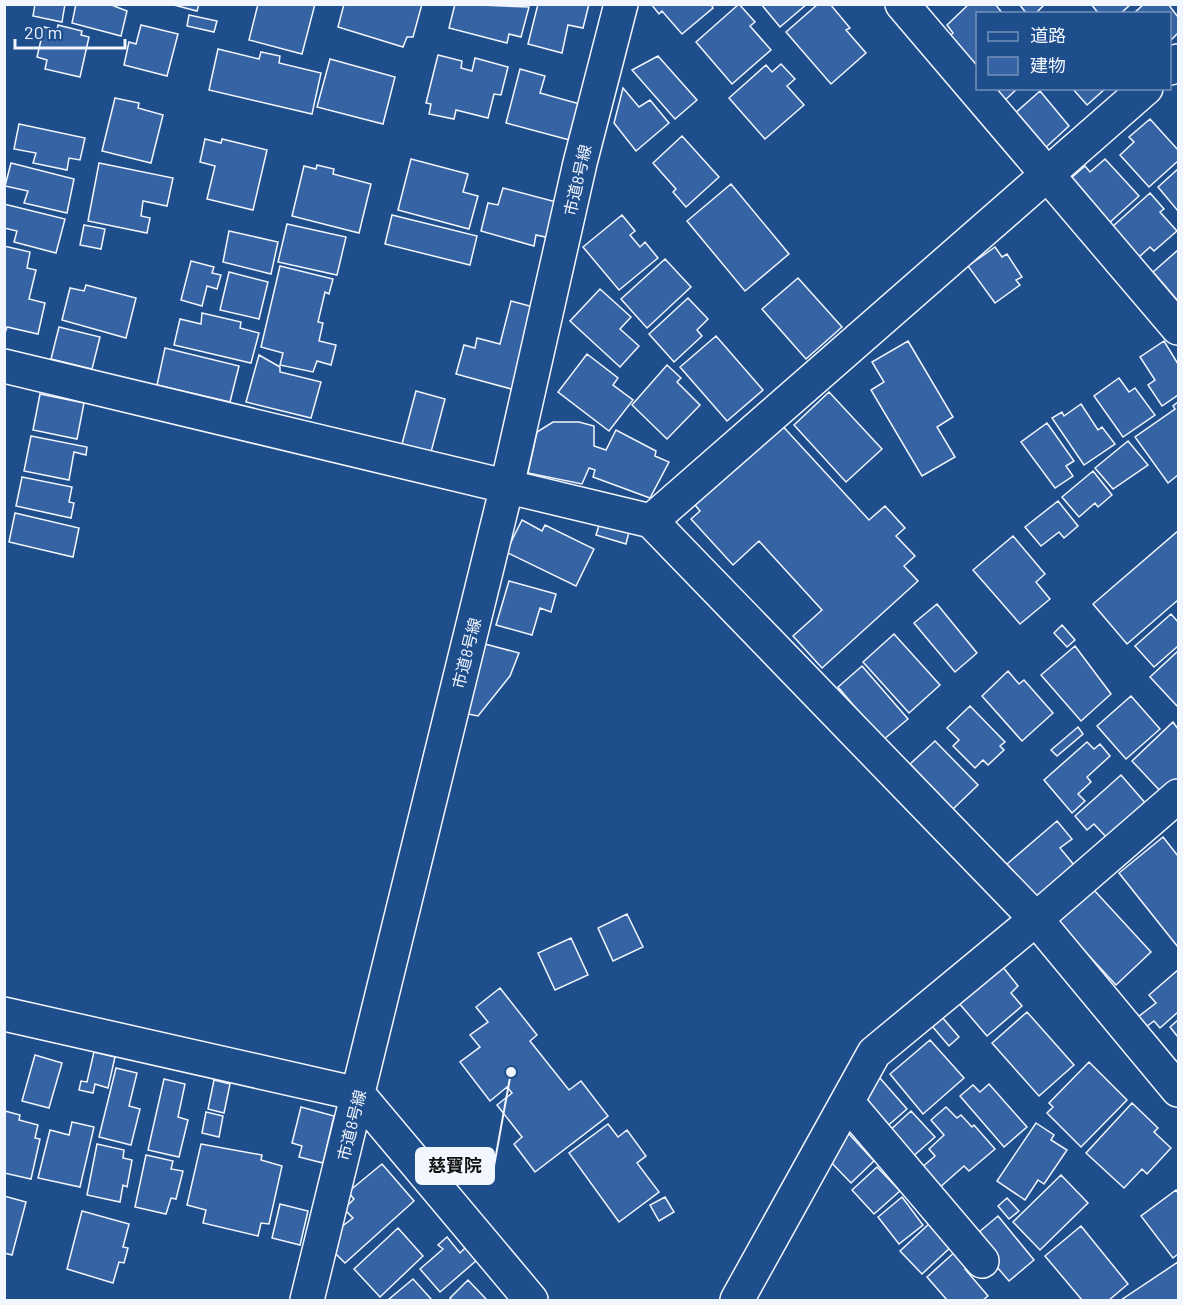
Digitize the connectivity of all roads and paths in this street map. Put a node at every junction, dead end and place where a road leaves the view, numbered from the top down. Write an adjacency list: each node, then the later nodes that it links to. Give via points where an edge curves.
1 (621, 4): 7 (street, 市道8号線, via 580,163)
2 (902, 4): 4 (street)
3 (1144, 90): 4 (street)
4 (1047, 173): 5 (street); 8 (street)
5 (1179, 328)
6 (4, 366): 7 (street)
7 (507, 486): 8 (street); 13 (street, 市道8号線)
8 (651, 521): 10 (street)
9 (1179, 796): 10 (street)
10 (1036, 919): 12 (street); 14 (street, via 874,1053)
11 (4, 1014): 13 (street)
12 (1179, 1090)
13 (358, 1094): 16 (street, 市道8号線); 17 (street)
14 (847, 1102): 15 (street); 18 (street)
15 (982, 1261)
16 (307, 1300)
17 (531, 1300)
18 (738, 1300)

